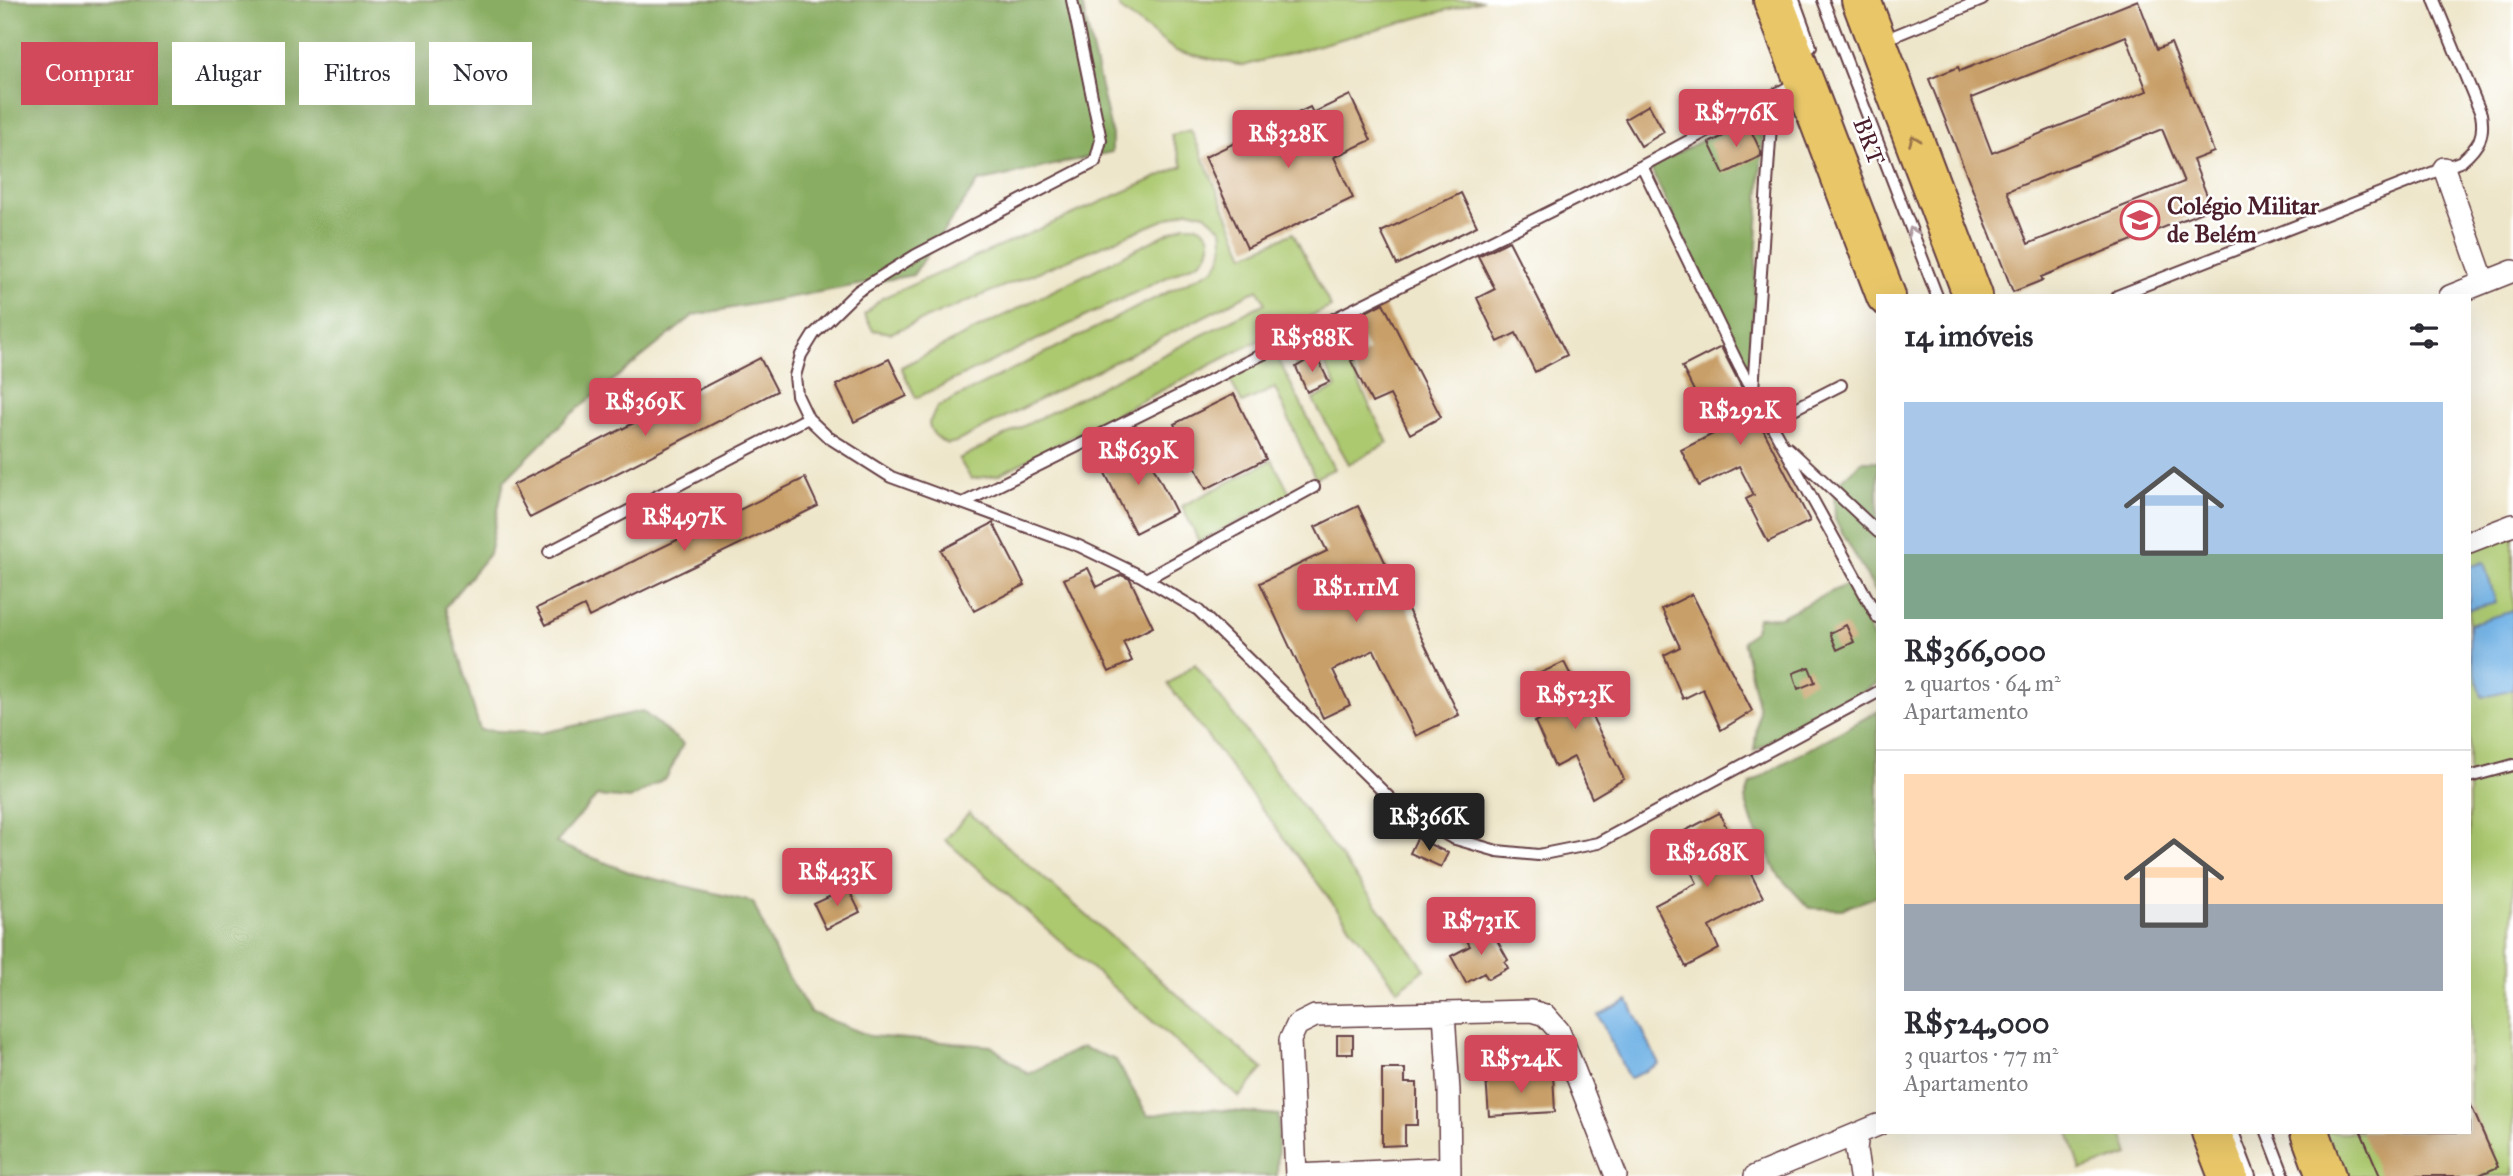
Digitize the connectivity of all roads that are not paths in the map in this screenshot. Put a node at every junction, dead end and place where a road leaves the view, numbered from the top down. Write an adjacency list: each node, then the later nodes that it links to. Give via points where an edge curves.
1 (1072, 0): 21 (lane, via 1101,140 1095,162 916,255 858,291 814,334 801,355 795,376 797,395)
2 (1773, 0): 9 (highway)
3 (1794, 0): 9 (lane)
4 (1823, 0): 15 (lane, one-way to 4)
5 (1861, 0): 8 (highway)
6 (1982, 0): 8 (lane)
7 (2434, 0): 11 (lane, via 2484,128 2474,150)
8 (1877, 43): 16 (highway, one-way to 8)
9 (1797, 79): 10 (lane); 14 (highway); 20 (lane)
10 (1642, 166): 20 (lane); 25 (lane)
11 (2444, 168): 13 (street); 17 (lane)
12 (2513, 271): 13 (street)
13 (2484, 282): 18 (street)
14 (1884, 294)
15 (1936, 294)
16 (1972, 294)
17 (2122, 294)
18 (2456, 294)
19 (1841, 385): 22 (lane)
20 (1753, 391): 22 (lane)
21 (808, 418): 25 (lane, via 828,438 891,477); 29 (lane)
22 (1770, 421): 23 (lane)
23 (1781, 441): 27 (lane); 31 (lane)
24 (1314, 487): 30 (lane)
25 (964, 502): 30 (lane, via 1079,546)
26 (2513, 525): 28 (street)
27 (1876, 530)
28 (2471, 541)
29 (549, 552)
30 (1146, 579): 32 (lane, via 1198,610 1401,809 1452,838 1497,851 1538,855 1598,844)
31 (1876, 614)
32 (1876, 693)
33 (2513, 765): 34 (lane)
34 (2471, 776)
35 (1444, 1013): 41 (street); 41 (street, via 1315,1016 1297,1025 1290,1040 1296,1175); 42 (street, via 1531,1011 1551,1019)
36 (1868, 1129): 43 (street); 44 (street, via 1856,1150)
37 (2212, 1134): 45 (highway)
38 (2234, 1134): 46 (lane)
39 (2268, 1134): 47 (lane)
40 (2311, 1134): 48 (highway)
41 (1450, 1172)
42 (1616, 1176)
43 (1755, 1176)
44 (1860, 1176)
45 (2228, 1176)
46 (2250, 1176)
47 (2284, 1176)
48 (2326, 1176)

